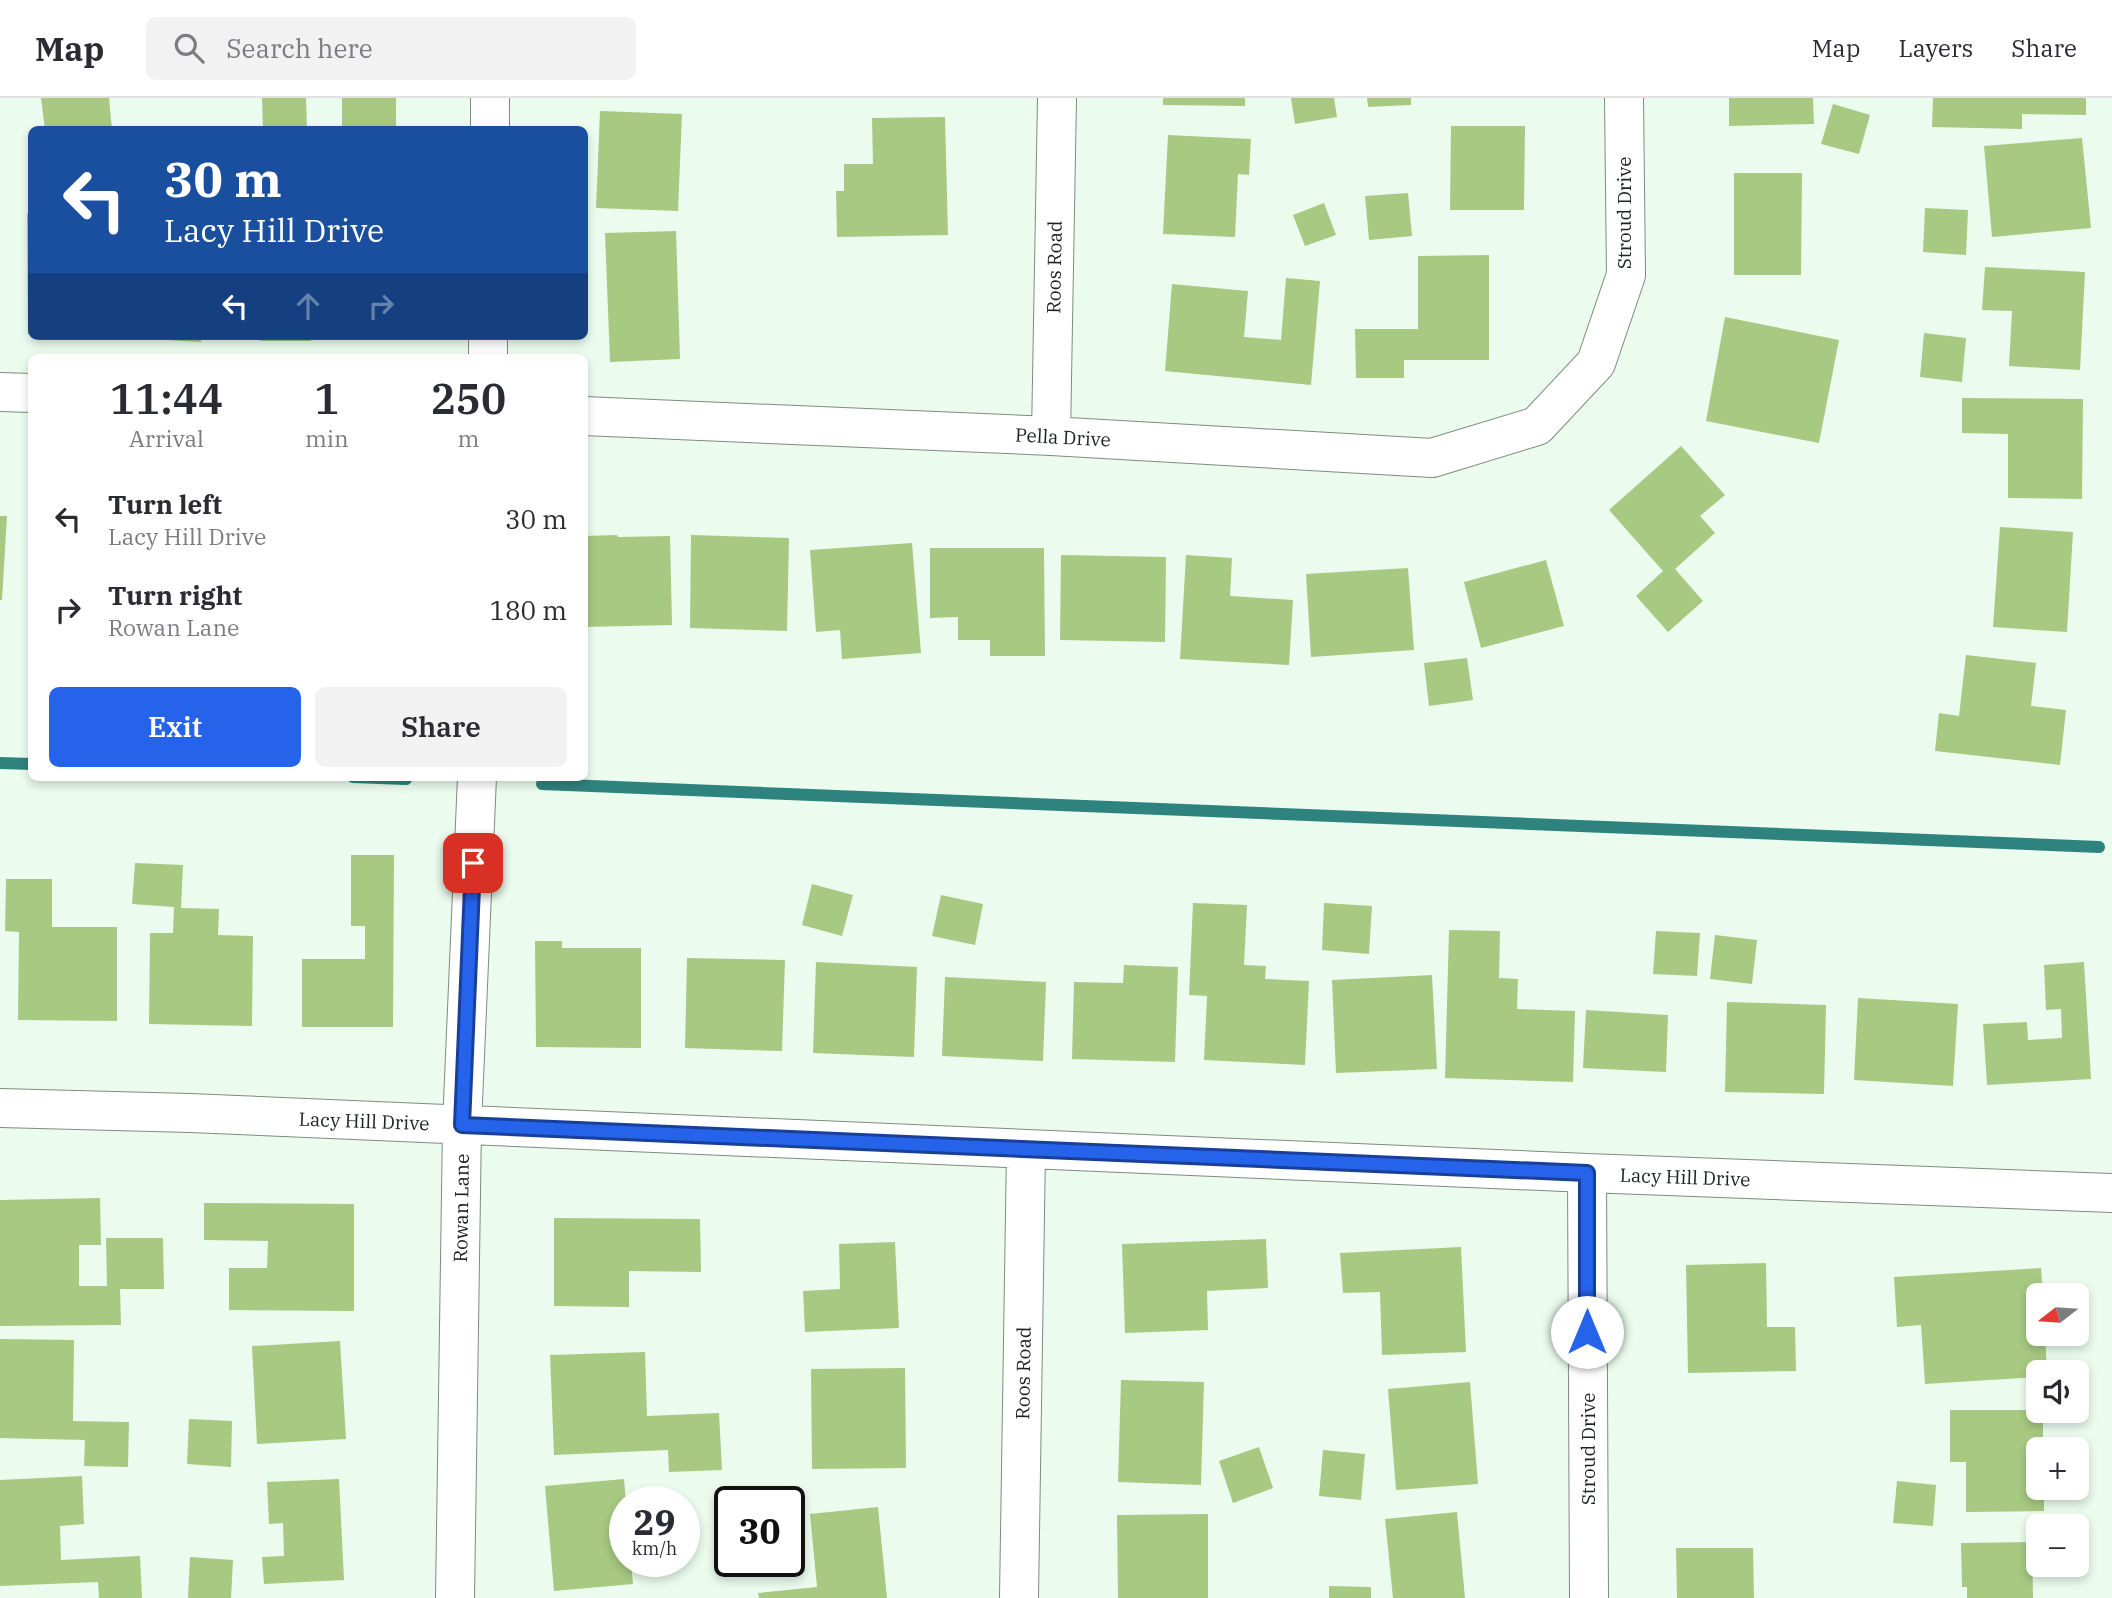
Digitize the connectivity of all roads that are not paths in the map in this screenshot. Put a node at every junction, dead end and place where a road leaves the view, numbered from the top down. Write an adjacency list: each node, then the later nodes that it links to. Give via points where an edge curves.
1 (490, 98): 4 (street)
2 (1057, 98): 9 (street, Roos Road)
3 (1624, 98): 8 (street, Stroud Drive, via 1626,275 1596,363)
4 (490, 126)
5 (0, 392): 6 (street)
6 (28, 393)
7 (588, 416): 9 (street, Pella Drive)
8 (1537, 426): 9 (street, Pella Drive, via 1433,458)
9 (1051, 436)
10 (477, 781): 12 (street, Rowan Lane)
11 (0, 1108): 12 (street, Lacy Hill Drive)
12 (462, 1125): 13 (street, Lacy Hill Drive); 16 (street, Rowan Lane)
13 (1027, 1149): 14 (street, Lacy Hill Drive); 17 (street, Roos Road)
14 (1587, 1173): 15 (street, Lacy Hill Drive); 18 (street, Stroud Drive)
15 (2112, 1193)
16 (455, 1598)
17 (1019, 1598)
18 (1589, 1598)

